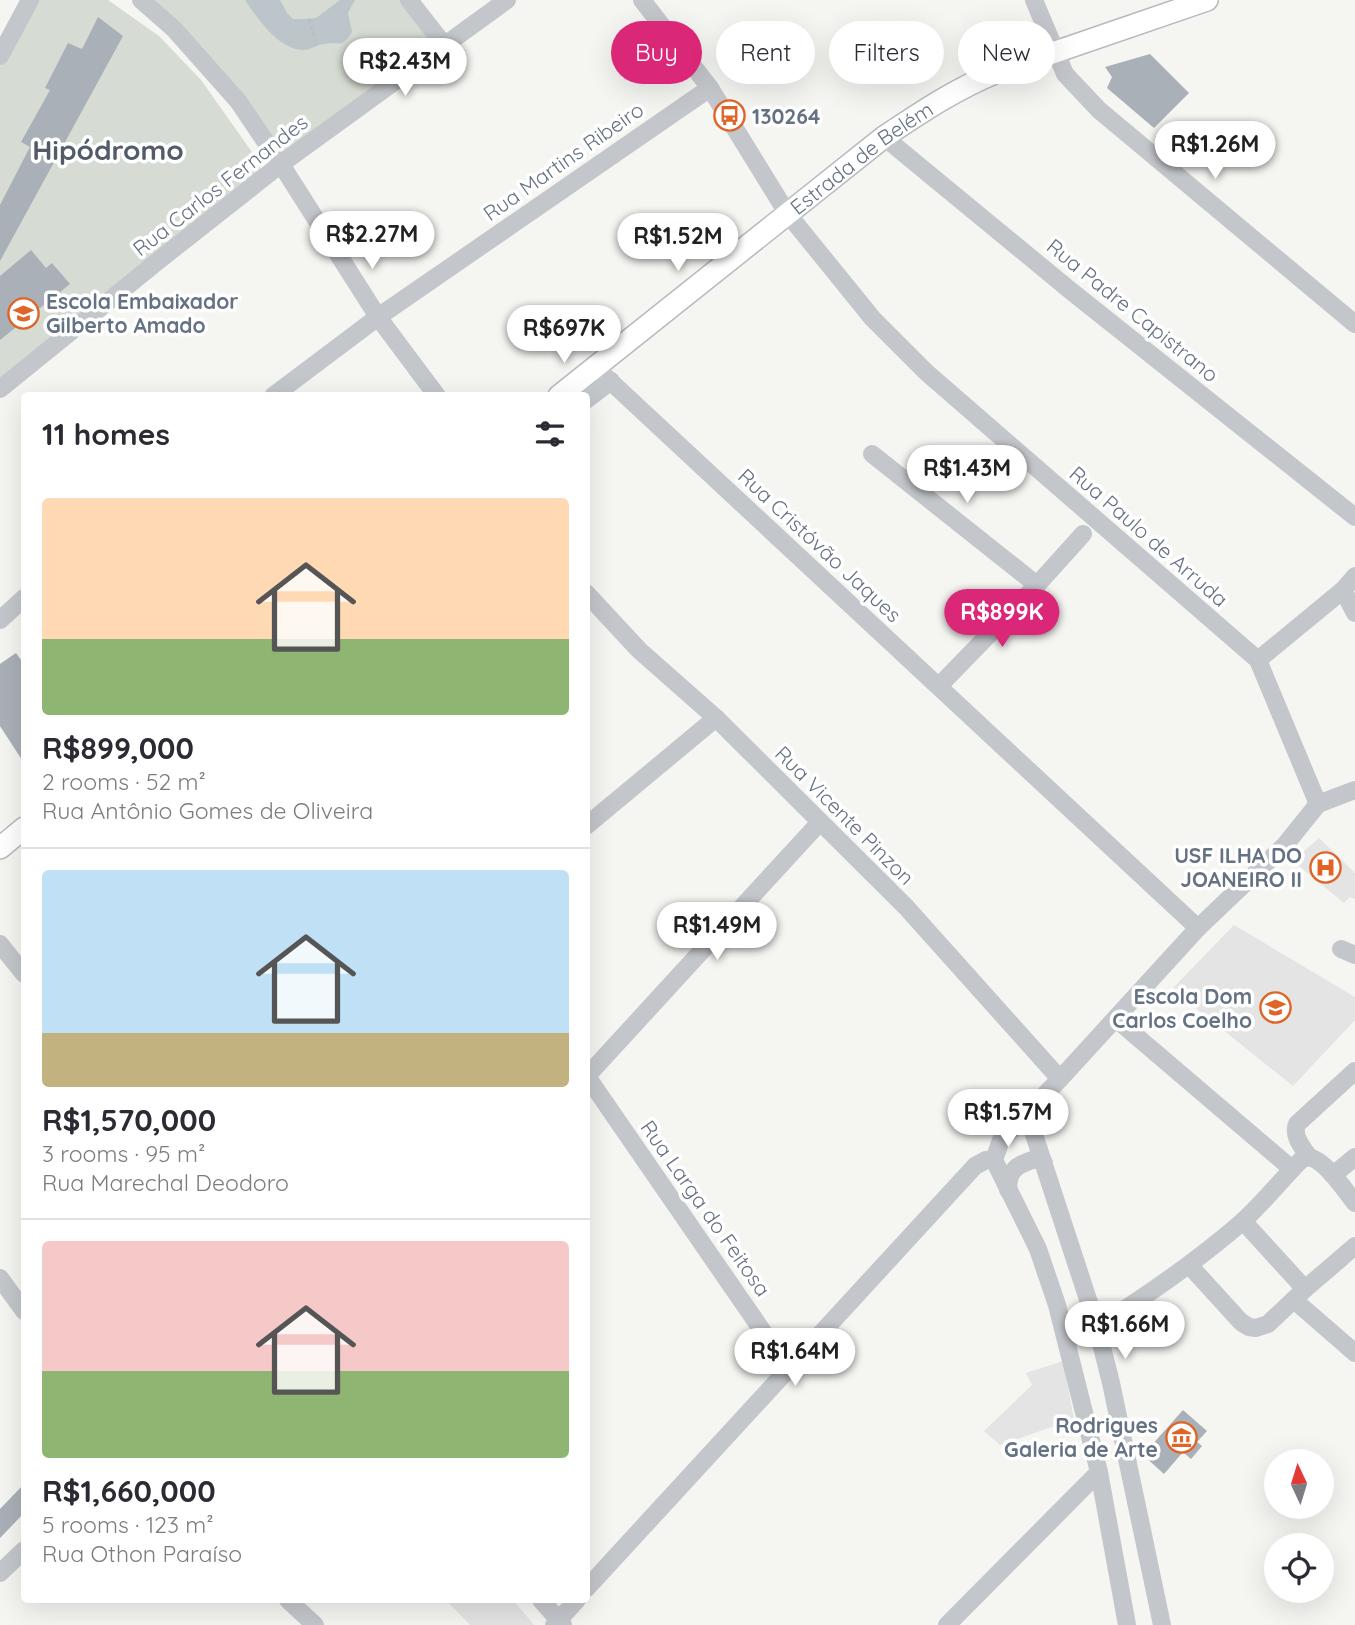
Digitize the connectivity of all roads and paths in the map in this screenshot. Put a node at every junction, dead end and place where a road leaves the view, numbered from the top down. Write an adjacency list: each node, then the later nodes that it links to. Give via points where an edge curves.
1 (30, 0): 13 (street)
2 (141, 0): 17 (street, via 174,29 238,101)
3 (409, 0): 11 (street)
4 (507, 0): 11 (street, Rua Carlos Fernandes)
5 (642, 0): 15 (street, Rua Paulo de Arruda)
6 (1034, 0): 9 (street)
7 (1208, 0): 12 (main road, Estrada de Belém)
8 (309, 19): 10 (path)
9 (1043, 21)
10 (317, 46)
11 (444, 46): 17 (street, Rua Carlos Fernandes)
12 (1055, 51): 20 (street, via 1065,74 1100,110)
13 (0, 56)
14 (970, 84): 16 (main road, Estrada de Belém)
15 (710, 88): 18 (street, Rua Paulo de Arruda); 19 (street, Rua Martins Ribeiro)
16 (884, 137): 18 (main road, Estrada de Belém); 29 (street, Rua Padre Capistrano)
17 (281, 164): 19 (street); 23 (street, Rua Carlos Fernandes)
18 (787, 213): 21 (main road, Estrada de Belém); 37 (street, Rua Paulo de Arruda, via 873,319 926,372)
19 (378, 317): 24 (street, Rua Martins Ribeiro); 25 (street)
20 (1355, 324)
21 (595, 367): 22 (street, Rua Cristóvão Jaques); 26 (main road, Estrada de Belém)
22 (611, 381): 27 (street); 38 (street, Rua Cristóvão Jaques)
23 (0, 389)
24 (278, 392)
25 (434, 392)
26 (564, 392)
27 (590, 397)
28 (872, 454): 32 (street)
29 (1355, 517)
30 (1083, 534): 32 (street)
31 (1349, 583): 35 (street); 37 (street)
32 (1037, 585): 38 (street)
33 (590, 597): 39 (street, Rua Vicente Pinzon, via 639,650)
34 (21, 601): 36 (street)
35 (1355, 613)
36 (0, 620)
37 (1258, 660): 41 (street, Rua Paulo de Arruda)
38 (939, 686): 46 (street, Rua Cristóvão Jaques)
39 (716, 718): 42 (street, Rua Vicente Pinzon); 43 (street)
40 (1355, 790): 41 (street)
41 (1318, 804): 46 (street, via 1285,845)
42 (820, 822): 50 (street); 52 (street, Rua Vicente Pinzon, via 906,907)
43 (590, 823)
44 (21, 830): 45 (main road)
45 (0, 848)
46 (1198, 928): 49 (street)
47 (0, 944): 48 (street)
48 (21, 970)
49 (1116, 1018): 52 (street); 59 (street)
50 (590, 1071)
51 (1355, 1071): 55 (street, via 1297,1124 1296,1136)
52 (1060, 1079): 54 (street)
53 (590, 1081): 71 (street, Rua Larga do Feitosa)
54 (1027, 1114): 57 (street, via 1001,1140); 58 (street)
55 (1309, 1157): 59 (street); 60 (street)
56 (1355, 1157): 60 (street)
57 (994, 1160): 61 (street); 71 (street, via 975,1166)
58 (1044, 1163): 61 (street, via 1036,1159 1019,1165 1011,1174); 69 (street)
59 (1292, 1169): 63 (street)
60 (1333, 1175): 62 (street)
61 (1009, 1190): 72 (street, via 1038,1249 1057,1305)
62 (1355, 1203)
63 (1243, 1220): 65 (street); 67 (street)
64 (1355, 1246): 67 (street)
65 (1189, 1265): 67 (street, via 1249,1327 1268,1324); 69 (street)
66 (0, 1278): 68 (street)
67 (1300, 1294): 70 (street)
68 (21, 1307)
69 (1097, 1327): 83 (street)
70 (1355, 1353)
71 (788, 1368): 75 (street)
72 (1099, 1472): 81 (street); 82 (street)
73 (21, 1553): 74 (street)
74 (0, 1573)
75 (590, 1585)
76 (291, 1603): 80 (street)
77 (543, 1603): 79 (street)
78 (575, 1603): 79 (street)
79 (558, 1623)
80 (316, 1625)
81 (947, 1625)
82 (1127, 1625)
83 (1162, 1625)

